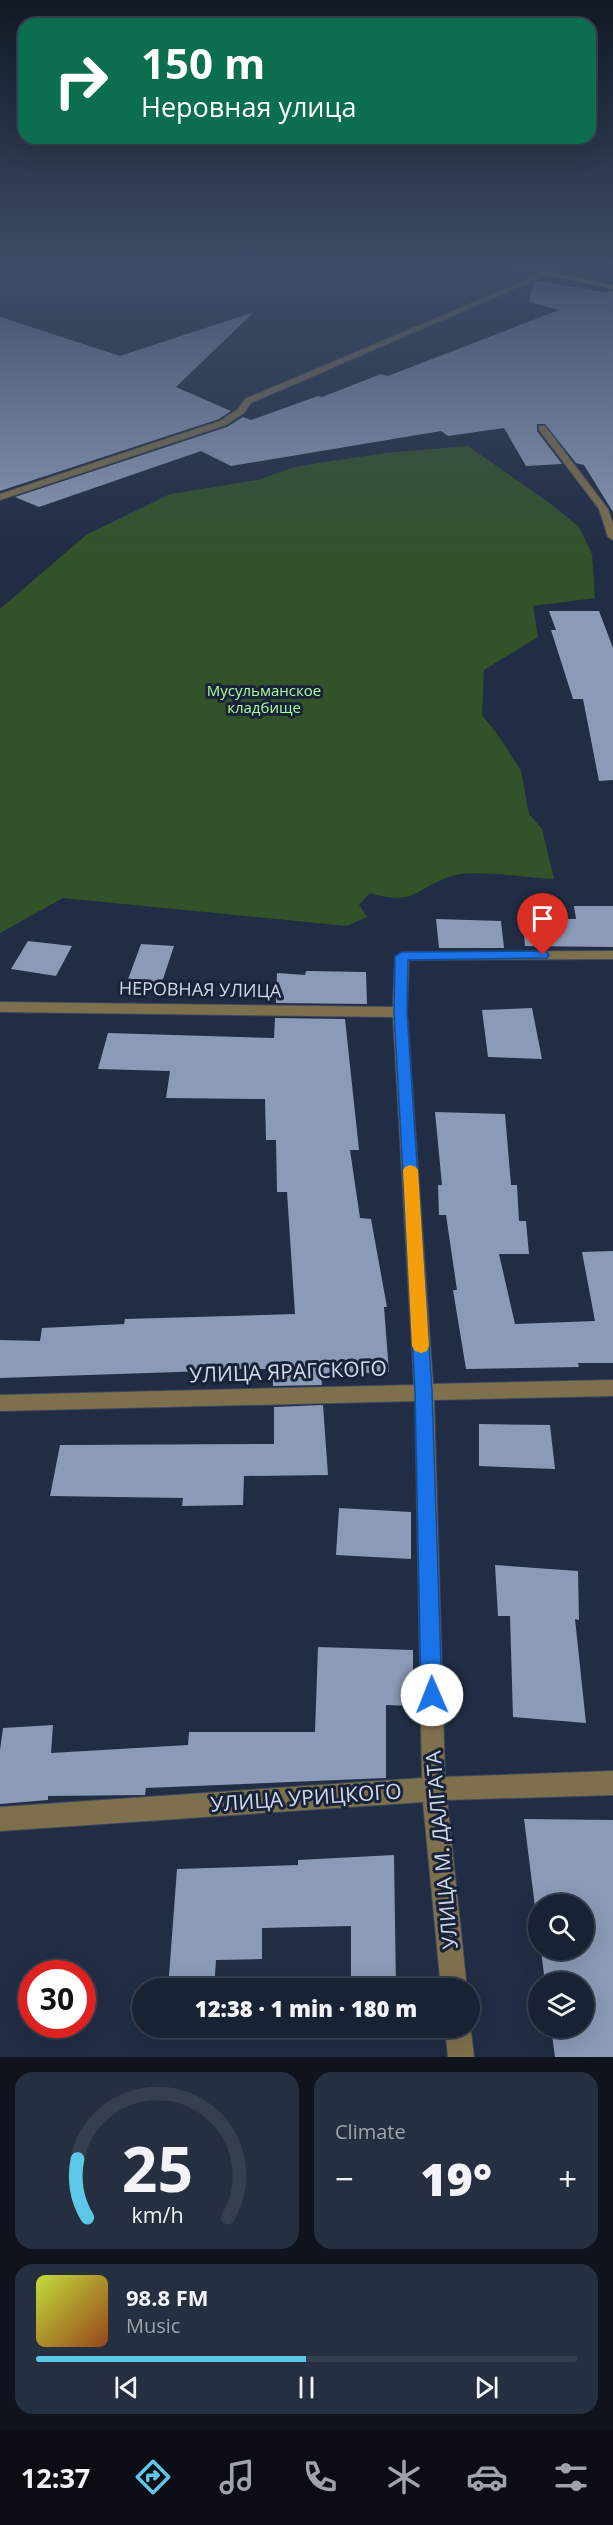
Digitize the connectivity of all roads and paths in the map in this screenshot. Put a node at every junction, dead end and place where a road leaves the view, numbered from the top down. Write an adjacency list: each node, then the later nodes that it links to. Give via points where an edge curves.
1 (336, 363): 3 (street, via 248,401 223,423)
2 (542, 428): 4 (street)
3 (0, 497)
4 (608, 509): 5 (street)
5 (613, 537)
6 (613, 955): 8 (street, УЛИЦА М. ДАЛГАТА, via 402,956)
7 (0, 1007): 8 (street, НЕРОВНАЯ УЛИЦА)
8 (400, 1012): 10 (street, УЛИЦА М. ДАЛГАТА)
9 (613, 1388): 10 (street, УЛИЦА ЯРАГСКОГО)
10 (424, 1391): 11 (street, УЛИЦА ЯРАГСКОГО); 13 (street, УЛИЦА М. ДАЛГАТА)
11 (0, 1403)
12 (613, 1783): 13 (street, УЛИЦА УРИЦКОГО)
13 (434, 1789): 14 (street, УЛИЦА УРИЦКОГО); 15 (street, УЛИЦА М. ДАЛГАТА)
14 (0, 1819)
15 (453, 1978)
16 (459, 2038): 17 (street)
17 (461, 2057)

